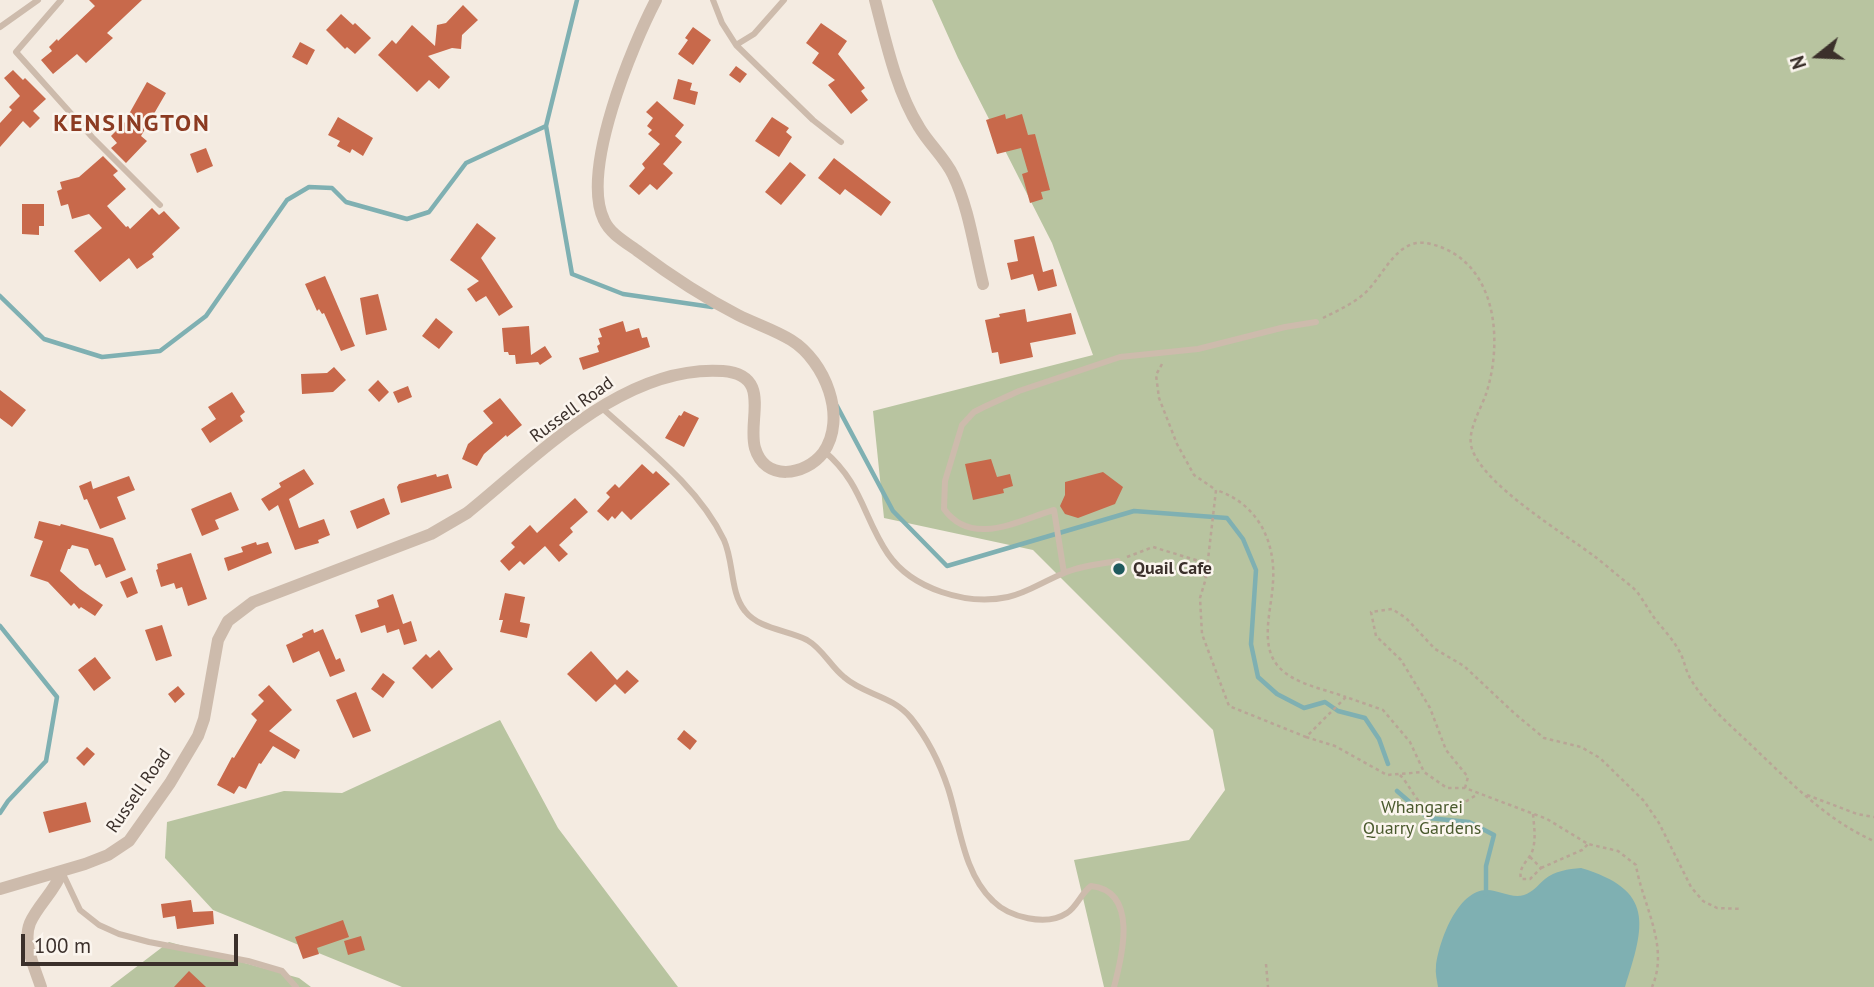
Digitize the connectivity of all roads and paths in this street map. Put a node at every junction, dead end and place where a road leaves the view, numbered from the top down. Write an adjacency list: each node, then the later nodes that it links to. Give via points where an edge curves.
1 (38, 0): 7 (lane)
2 (61, 0): 10 (lane, via 16,52)
3 (656, 0): 15 (street, via 626,64 610,116 599,181 604,220 614,233 678,280 809,354 834,410)
4 (713, 0): 8 (lane)
5 (784, 0): 8 (lane, via 754,34)
6 (875, 0): 11 (street, via 909,106 952,173)
7 (0, 27)
8 (736, 45): 9 (lane)
9 (841, 142)
10 (160, 205)
11 (983, 284)
12 (1316, 322): 13 (lane); 26 (path, via 1365,293 1398,253 1414,242 1445,249 1469,264 1488,295 1493,332 1491,375 1472,433 1471,447 1478,461 1528,510 1634,589 1680,650 1708,705)
13 (1169, 352): 16 (path, via 1156,375 1159,398 1194,475); 18 (lane, via 1120,357 1019,391 974,412 962,425 945,481 944,509 950,517 974,528 994,530 1054,510)
14 (601, 407): 15 (street, Russell Road, via 657,381 689,373 734,372 748,382 755,395 755,449 765,464 778,472 793,473 812,464); 33 (street, Russell Road, via 451,524 279,590 235,614 218,640 198,736 170,783 120,848); 39 (lane, via 705,510 724,540 745,612 758,622 816,645 845,678 896,704 910,717 948,787 971,869 993,901 1024,918 1040,919 1068,913 1091,886 1101,887 1114,898 1125,933)
15 (824, 451): 18 (lane, via 852,481 889,555 908,575 928,586 968,597 1006,597)
16 (1216, 490): 19 (path); 20 (path, via 1233,495 1263,526 1274,582 1268,643 1277,666 1297,680)
17 (1118, 561): 18 (lane); 19 (path, via 1153,547 1199,561)
18 (1064, 573)
19 (1206, 578): 21 (path, via 1200,598 1202,634 1229,706)
20 (1346, 697): 21 (path); 22 (path, via 1383,710 1410,742)
21 (1306, 737): 23 (path, via 1335,746 1387,775)
22 (1424, 772): 23 (path); 24 (path, via 1447,788)
23 (1400, 775): 25 (path, via 1424,806 1433,810 1456,806)
24 (1465, 788): 25 (path); 35 (path, via 1468,776 1446,750 1430,708 1401,660 1376,636 1371,612 1392,609 1544,738 1581,747 1600,758 1644,801 1703,901 1717,908)
25 (1480, 793): 27 (path)
26 (1804, 794): 28 (path); 29 (path, via 1823,811)
27 (1533, 814): 30 (path); 31 (path)
28 (1874, 817)
29 (1874, 841)
30 (1588, 844): 32 (path); 41 (path, via 1618,851 1636,864 1655,925 1657,975)
31 (1530, 857): 32 (path); 32 (path, via 1519,872 1521,879 1530,879)
32 (1541, 868)
33 (62, 872): 34 (street, Russell Road); 37 (street, via 29,925 27,941); 38 (lane, via 80,910 99,925 119,934 282,971)
34 (0, 889)
35 (1742, 909)
36 (1266, 964): 40 (path)
37 (41, 987)
38 (296, 987)
39 (1114, 987)
40 (1268, 987)
41 (1651, 987)

